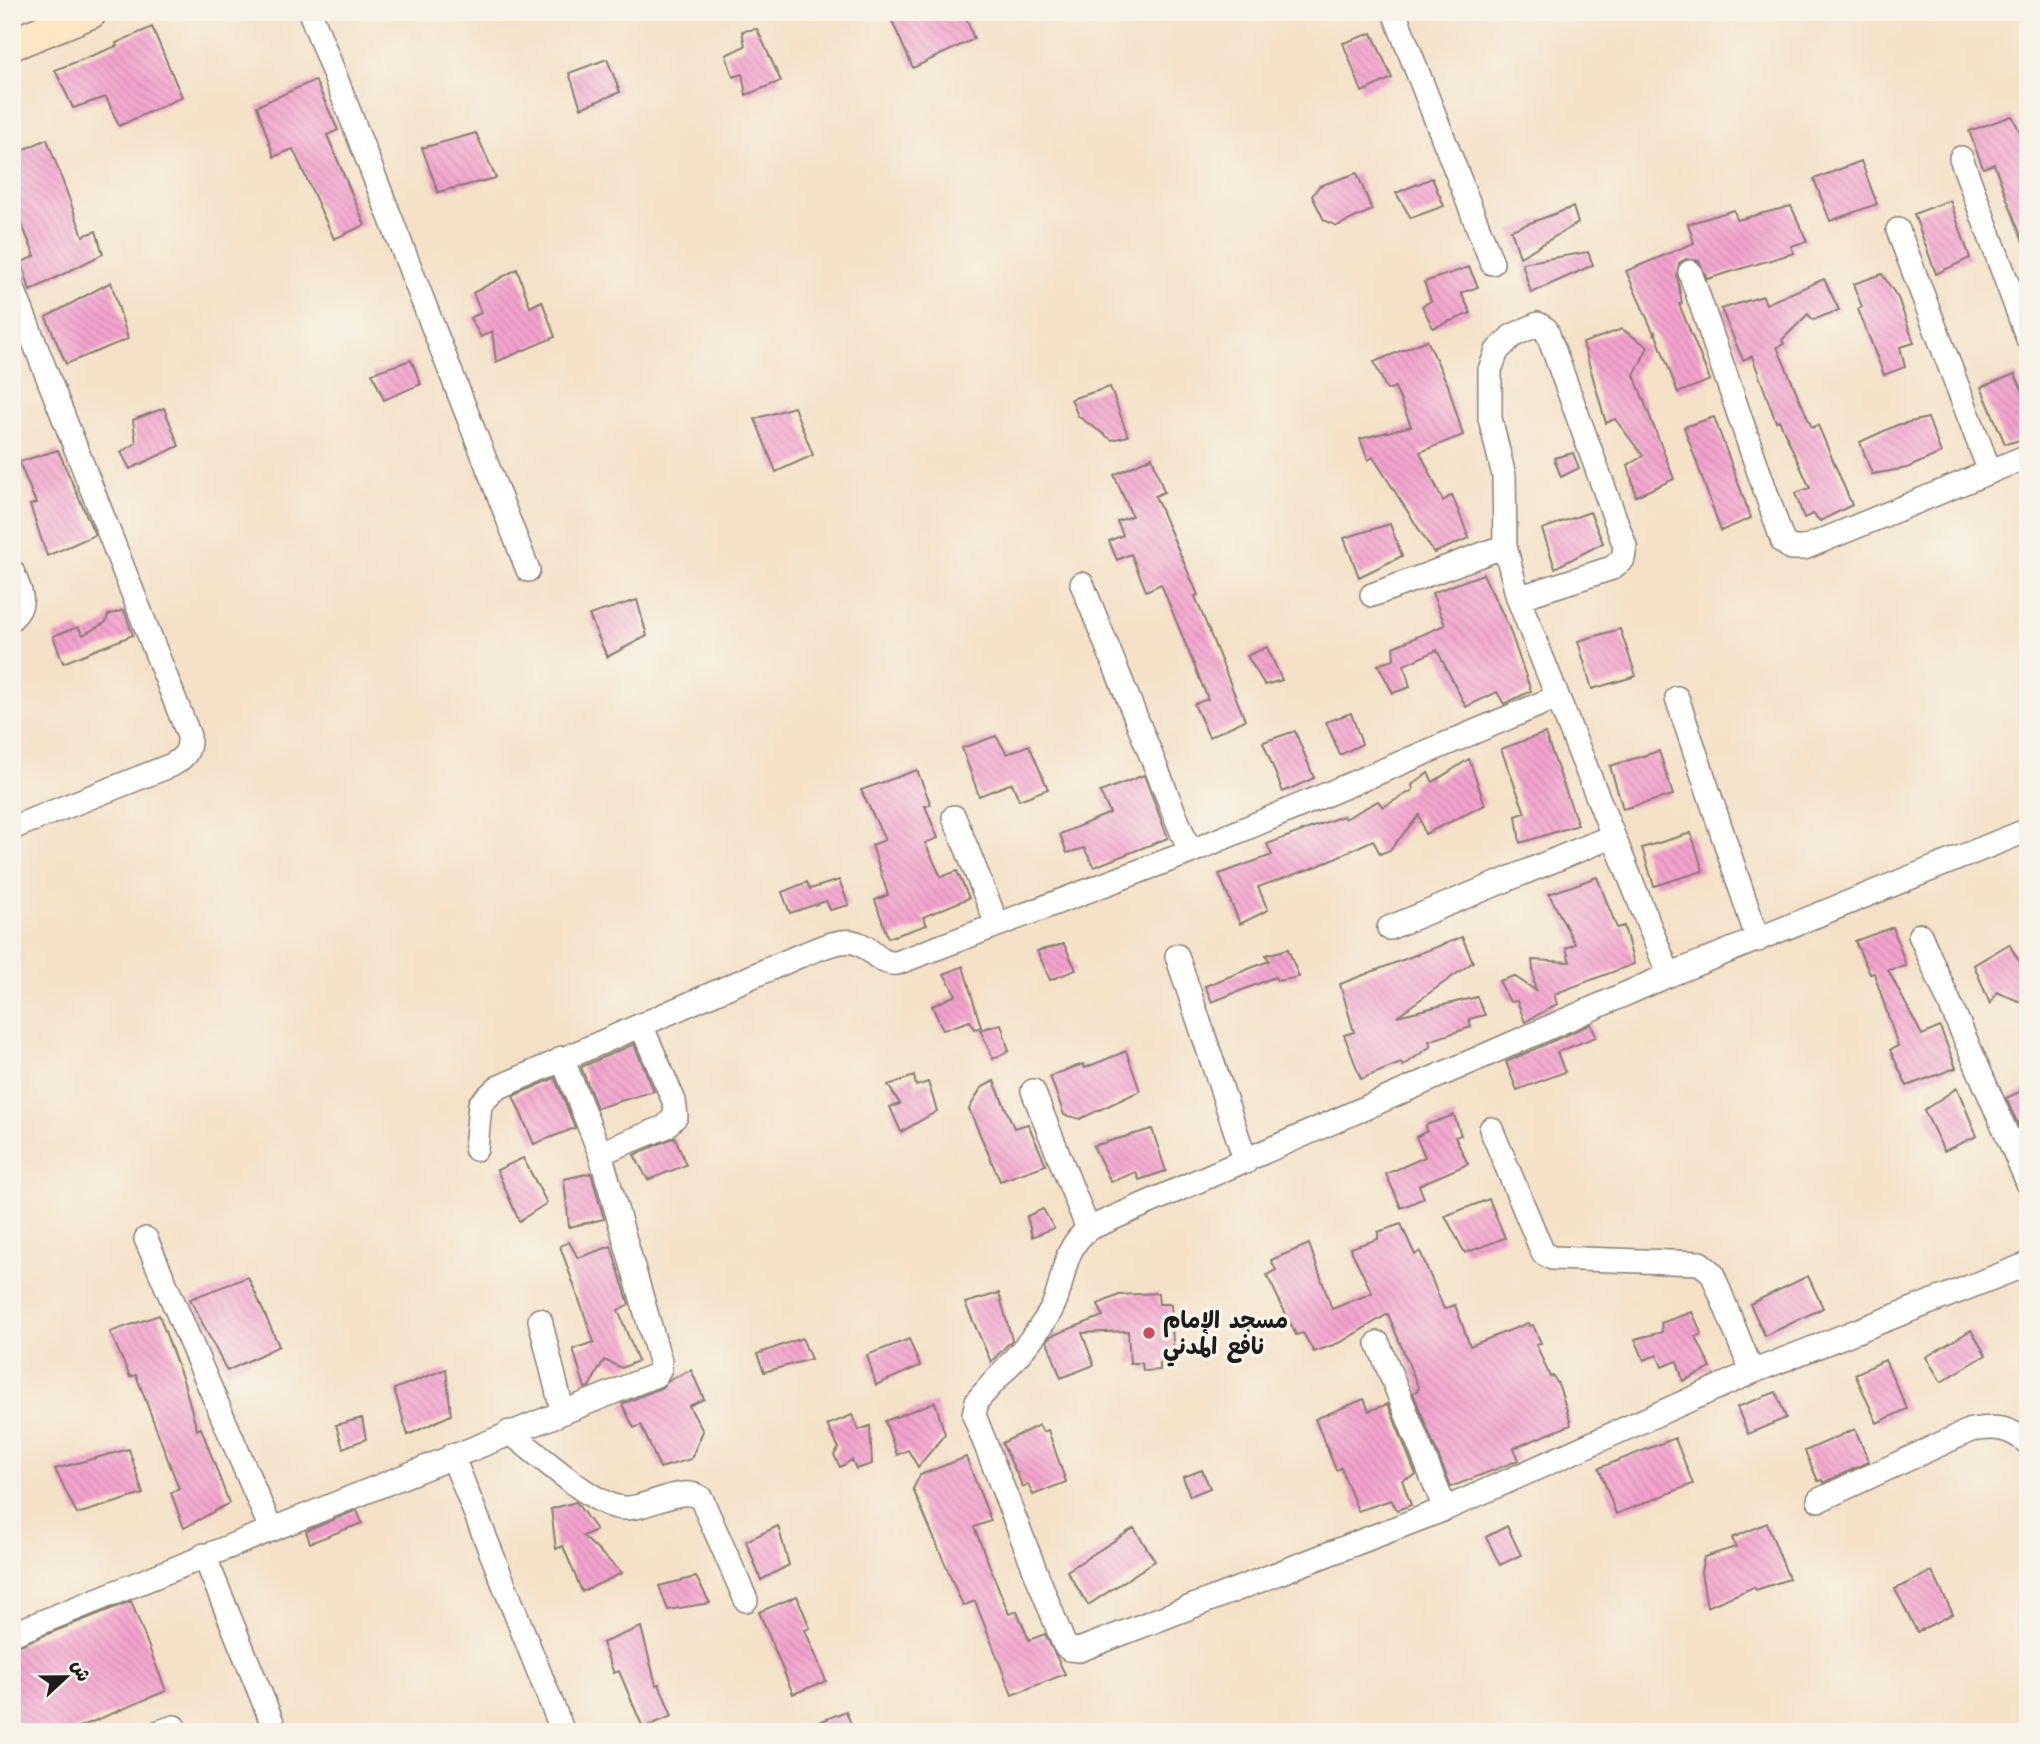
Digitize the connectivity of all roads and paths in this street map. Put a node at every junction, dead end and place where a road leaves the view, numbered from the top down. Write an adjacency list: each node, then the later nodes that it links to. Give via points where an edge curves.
1 (91, 12): 4 (main road)
2 (310, 12): 14 (street)
3 (1394, 12): 7 (street)
4 (12, 44)
5 (1961, 158): 10 (street)
6 (1898, 230): 12 (street)
7 (1492, 263)
8 (1690, 272): 12 (street, via 1783,542 1791,548 1804,548)
9 (12, 286): 23 (street, via 190,745 172,765)
10 (2028, 339)
11 (2028, 456): 12 (street)
12 (1990, 472)
13 (1505, 546): 17 (street); 18 (street); 18 (street, via 1504,476 1490,418 1490,370 1497,351 1512,336 1543,325 1625,546 1623,559 1612,568)
14 (528, 570)
15 (12, 571): 19 (street, via 23,597)
16 (1083, 584): 26 (street)
17 (1371, 595)
18 (1518, 598): 20 (street)
19 (12, 618)
20 (1557, 697): 25 (street); 26 (street)
21 (1677, 698): 30 (street)
22 (954, 817): 27 (street)
23 (12, 828)
24 (2028, 830): 30 (street)
25 (1613, 836): 28 (street); 32 (street)
26 (1190, 852): 27 (street)
27 (997, 924): 33 (street, via 897,963 880,961 856,942 846,942 799,956)
28 (1389, 928)
29 (1920, 934): 40 (street)
30 (1758, 940): 32 (street)
31 (1177, 956): 39 (street)
32 (1669, 975): 39 (street)
33 (641, 1025): 34 (street); 38 (street, via 674,1101 676,1116 665,1128)
34 (562, 1058): 37 (street, via 488,1094 480,1104); 38 (street)
35 (1033, 1091): 41 (street)
36 (1491, 1129): 46 (street, via 1543,1253 1552,1258 1700,1263 1712,1273)
37 (476, 1149)
38 (600, 1153): 47 (street, via 660,1367 652,1378)
39 (1246, 1162): 41 (street)
40 (2028, 1183)
41 (1088, 1229): 52 (street, via 1074,1241 1046,1319 973,1408 1069,1649 1079,1650)
42 (146, 1239): 53 (street)
43 (2028, 1264): 46 (street)
44 (540, 1320): 47 (street)
45 (1378, 1343): 52 (street)
46 (1752, 1372): 52 (street)
47 (562, 1410): 48 (street)
48 (509, 1432): 50 (street); 55 (street, via 585,1490 618,1508 648,1505 686,1493 701,1498)
49 (2028, 1443): 51 (street, via 2014,1431 1996,1426 1971,1430)
50 (452, 1455): 53 (street); 58 (street)
51 (1819, 1500)
52 (1446, 1509)
53 (271, 1529): 54 (street)
54 (204, 1555): 56 (street); 57 (street)
55 (746, 1600)
56 (12, 1634)
57 (276, 1732)
58 (563, 1732)

